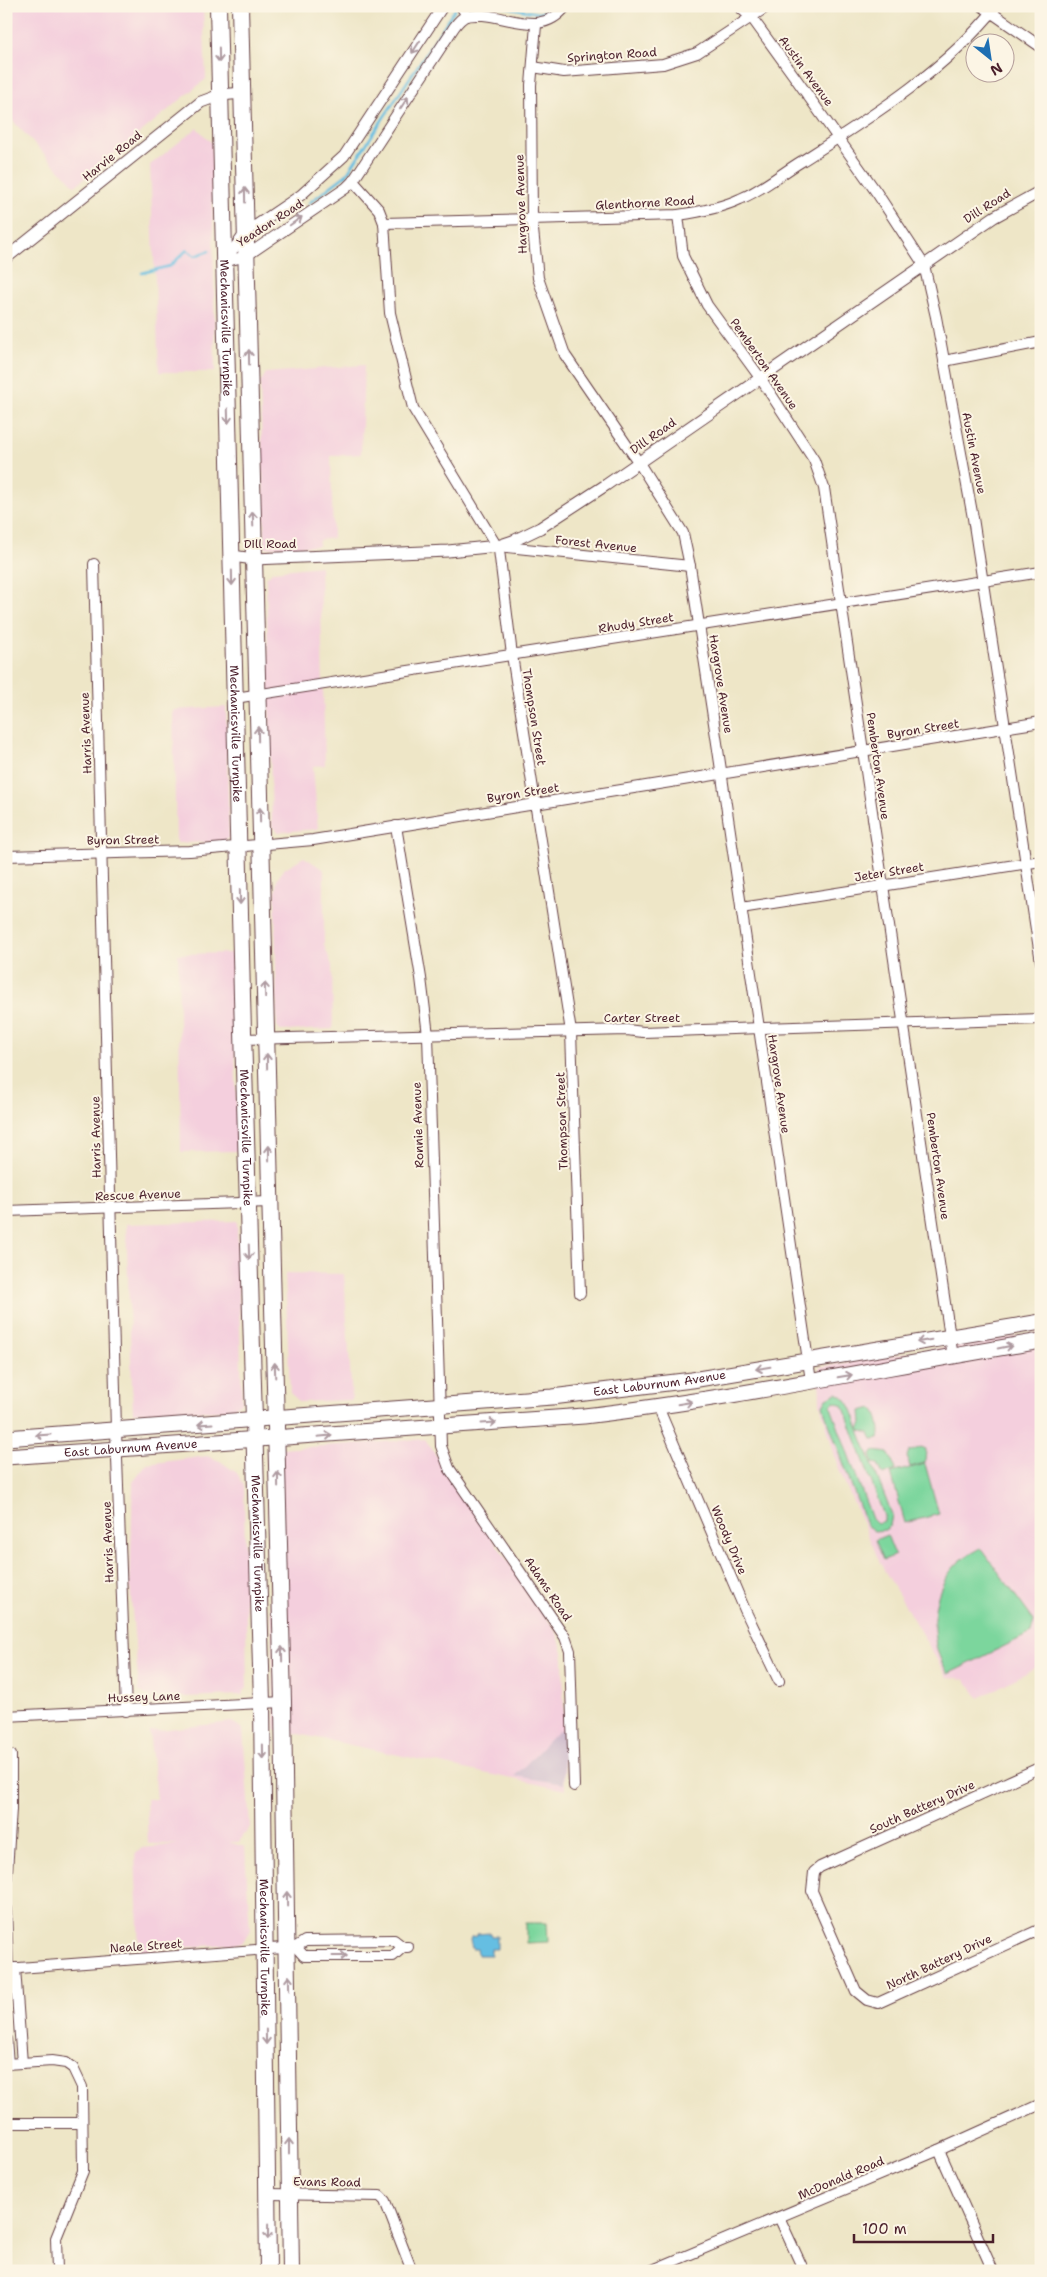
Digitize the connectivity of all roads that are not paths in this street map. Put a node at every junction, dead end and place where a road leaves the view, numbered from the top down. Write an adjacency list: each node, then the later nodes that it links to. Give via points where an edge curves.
1 (218, 6): 16 (highway, Mechanicsville Turnpike, one-way to 16)
2 (240, 6): 15 (highway, Mechanicsville Turnpike)
3 (443, 6): 23 (street, Yeadon Road, one-way to 23, via 344,156 301,195)
4 (461, 6): 10 (street)
5 (566, 6): 12 (street, via 548,22)
6 (738, 6): 11 (street, Austin Avenue)
7 (768, 6): 11 (street, Springton Road)
8 (982, 6): 9 (street)
9 (995, 10): 13 (street); 17 (street, Glenthorne Road, via 926,76)
10 (467, 16): 12 (street); 18 (street, Yeadon Road, one-way to 10, via 450,32)
11 (752, 18): 14 (street, Springton Road, via 697,53 663,64 564,72); 17 (street, Austin Avenue)
12 (536, 25): 14 (street, Hargrove Avenue)
13 (1041, 47)
14 (533, 67): 21 (street, Hargrove Avenue)
15 (242, 93): 16 (street, Harvie Road); 23 (highway, Mechanicsville Turnpike, one-way to 15)
16 (220, 94): 25 (street, Harvie Road, via 201,102); 26 (highway, Mechanicsville Turnpike)
17 (838, 138): 20 (street, Glenthorne Road, via 741,199 702,212); 27 (street, Austin Avenue)
18 (353, 181): 22 (street, Thompson Street, via 379,210); 24 (street, Yeadon Road, one-way to 18)
19 (1041, 191): 27 (street, Dill Road, via 994,217)
20 (678, 215): 21 (street, Glenthorne Road); 30 (street, Pemberton Avenue, via 683,256 707,304)
21 (532, 220): 22 (street, Glenthorne Road); 31 (street, Hargrove Avenue, via 538,278 565,355)
22 (384, 223): 32 (street, Thompson Street, via 390,313 413,408)
23 (246, 232): 24 (highway, Mechanicsville Turnpike); 26 (street, Yeadon Road)
24 (246, 256): 26 (street, Yeadon Road); 34 (highway, Mechanicsville Turnpike, one-way to 24)
25 (6, 258)
26 (224, 262): 33 (highway, Mechanicsville Turnpike, one-way to 33)
27 (924, 265): 29 (street, Austin Avenue); 30 (street, Dill Road)
28 (1041, 342): 29 (street)
29 (944, 361): 38 (street, Austin Avenue)
30 (761, 379): 31 (street, Dill Road); 39 (street, Pemberton Avenue, via 814,460 824,488)
31 (639, 463): 32 (street, Dill Road, via 548,523); 36 (street, Hargrove Avenue, via 684,534)
32 (498, 546): 34 (street, Dill Road, via 448,552); 36 (street, Forest Avenue); 41 (street, Thompson Street)
33 (232, 556): 34 (street, Dill Road); 43 (highway, Mechanicsville Turnpike, one-way to 43)
34 (254, 559): 42 (highway, Mechanicsville Turnpike)
35 (94, 564): 52 (street, Harris Avenue)
36 (690, 566): 40 (street, Hargrove Avenue)
37 (1041, 572): 38 (street, Rhudy Street)
38 (983, 582): 39 (street, Rhudy Street); 45 (street, Austin Avenue)
39 (841, 603): 40 (street, Rhudy Street); 46 (street, Pemberton Avenue)
40 (699, 626): 41 (street, Rhudy Street); 47 (street, Hargrove Avenue)
41 (512, 655): 42 (street, Rhudy Street); 48 (street, Thompson Street)
42 (257, 695): 43 (street, Rhudy Street); 50 (highway, Mechanicsville Turnpike, one-way to 42)
43 (235, 698): 51 (highway, Mechanicsville Turnpike)
44 (1041, 722): 45 (street, Byron Street)
45 (1005, 728): 46 (street, Byron Street); 55 (street, Austin Avenue)
46 (863, 751): 47 (street, Byron Street); 56 (street, Pemberton Avenue)
47 (722, 774): 48 (street, Byron Street); 57 (street, Hargrove Avenue)
48 (535, 803): 49 (street, Byron Street); 62 (street, Thompson Street)
49 (396, 826): 50 (street, Byron Street); 63 (street, Ronnie Avenue)
50 (261, 846): 51 (street, Byron Street); 64 (highway, Mechanicsville Turnpike, one-way to 50)
51 (239, 848): 52 (street, Byron Street); 65 (highway, Mechanicsville Turnpike, one-way to 65)
52 (101, 853): 53 (street, Byron Street); 68 (street, Harris Avenue)
53 (6, 856)
54 (1041, 861): 55 (street, Jeter Street)
55 (1025, 863): 56 (street, Jeter Street); 58 (street, Austin Avenue)
56 (882, 886): 57 (street, Jeter Street); 60 (street, Pemberton Avenue)
57 (742, 908): 61 (street, Hargrove Avenue)
58 (1041, 962)
59 (1041, 1019): 60 (street, Carter Street)
60 (904, 1023): 61 (street, Carter Street); 72 (street, Pemberton Avenue)
61 (758, 1028): 62 (street, Carter Street); 75 (street, Hargrove Avenue)
62 (571, 1032): 63 (street, Carter Street); 70 (street, Thompson Street)
63 (428, 1035): 64 (street, Carter Street); 77 (street, Ronnie Avenue)
64 (266, 1038): 65 (street, Carter Street); 66 (highway, Mechanicsville Turnpike, one-way to 64)
65 (243, 1039): 67 (highway, Mechanicsville Turnpike)
66 (270, 1202): 67 (street, Rescue Avenue); 79 (highway, Mechanicsville Turnpike, one-way to 66)
67 (248, 1203): 68 (street, Rescue Avenue); 80 (highway, Mechanicsville Turnpike, one-way to 80)
68 (110, 1208): 69 (street, Rescue Avenue); 82 (street, Harris Avenue)
69 (6, 1211)
70 (580, 1293)
71 (1041, 1322): 72 (main road, East Laburnum Avenue)
72 (950, 1337): 74 (street, Pemberton Avenue); 75 (main road, East Laburnum Avenue, one-way to 75)
73 (1041, 1341): 74 (main road, East Laburnum Avenue, one-way to 73)
74 (953, 1357): 76 (main road, East Laburnum Avenue, one-way to 74)
75 (808, 1361): 76 (street, Hargrove Avenue); 77 (main road, East Laburnum Avenue, one-way to 77, via 582,1394)
76 (811, 1382): 78 (main road, East Laburnum Avenue, one-way to 76)
77 (440, 1406): 79 (main road, East Laburnum Avenue); 81 (street, Ronnie Avenue)
78 (658, 1407): 81 (main road, East Laburnum Avenue, one-way to 78, via 584,1416); 88 (street, Woody Drive)
79 (276, 1418): 80 (main road, East Laburnum Avenue); 84 (highway, Mechanicsville Turnpike)
80 (254, 1420): 82 (main road, East Laburnum Avenue, one-way to 82); 85 (highway, Mechanicsville Turnpike)
81 (440, 1426): 84 (main road, East Laburnum Avenue, one-way to 81); 95 (street, Adams Road, via 441,1446 449,1468 565,1637 570,1651)
82 (116, 1430): 83 (main road, East Laburnum Avenue, one-way to 83); 86 (street, Harris Avenue)
83 (6, 1438)
84 (277, 1439): 85 (main road, East Laburnum Avenue); 89 (highway, Mechanicsville Turnpike, one-way to 84)
85 (255, 1440): 86 (main road, East Laburnum Avenue); 90 (highway, Mechanicsville Turnpike)
86 (117, 1449): 87 (main road, East Laburnum Avenue); 91 (street, Harris Avenue)
87 (6, 1458)
88 (779, 1681)
89 (283, 1702): 90 (street, Hussey Lane); 101 (highway, Mechanicsville Turnpike, one-way to 89)
90 (262, 1703): 91 (street, Hussey Lane); 102 (highway, Mechanicsville Turnpike, one-way to 102)
91 (126, 1710): 92 (street, Hussey Lane)
92 (6, 1716)
93 (12, 1755): 96 (street)
94 (1041, 1767): 97 (street, South Battery Drive)
95 (574, 1786)
96 (9, 1808): 98 (street)
97 (814, 1872): 100 (street, North Battery Drive, via 812,1892 856,1991 867,2000 878,2003)
98 (6, 1887)
99 (6, 1909): 103 (street)
100 (1041, 1929)
101 (292, 1947): 101 (street, Neale Street, one-way to 101, via 304,1956 393,1956 405,1947 394,1940 305,1941); 102 (street, Neale Street); 112 (highway, Mechanicsville Turnpike, one-way to 101)
102 (266, 1949): 103 (street, Neale Street); 111 (highway, Mechanicsville Turnpike, one-way to 111)
103 (10, 1969): 105 (street)
104 (6, 2038): 106 (street)
105 (22, 2063): 106 (street); 109 (street, via 52,2061 74,2068 82,2087)
106 (7, 2064)
107 (1041, 2104): 110 (street, McDonald Road)
108 (6, 2123): 109 (street)
109 (82, 2123): 114 (street, via 83,2172 56,2238)
110 (939, 2150): 113 (street, McDonald Road); 120 (street)
111 (269, 2194): 112 (street, Evans Road); 115 (highway, Mechanicsville Turnpike, one-way to 115)
112 (290, 2194): 116 (highway, Mechanicsville Turnpike); 117 (street, Evans Road, via 380,2196)
113 (780, 2217): 118 (street, McDonald Road); 119 (street)
114 (57, 2271)
115 (268, 2271)
116 (291, 2271)
117 (412, 2271)
118 (650, 2271)
119 (804, 2271)
120 (993, 2271)

